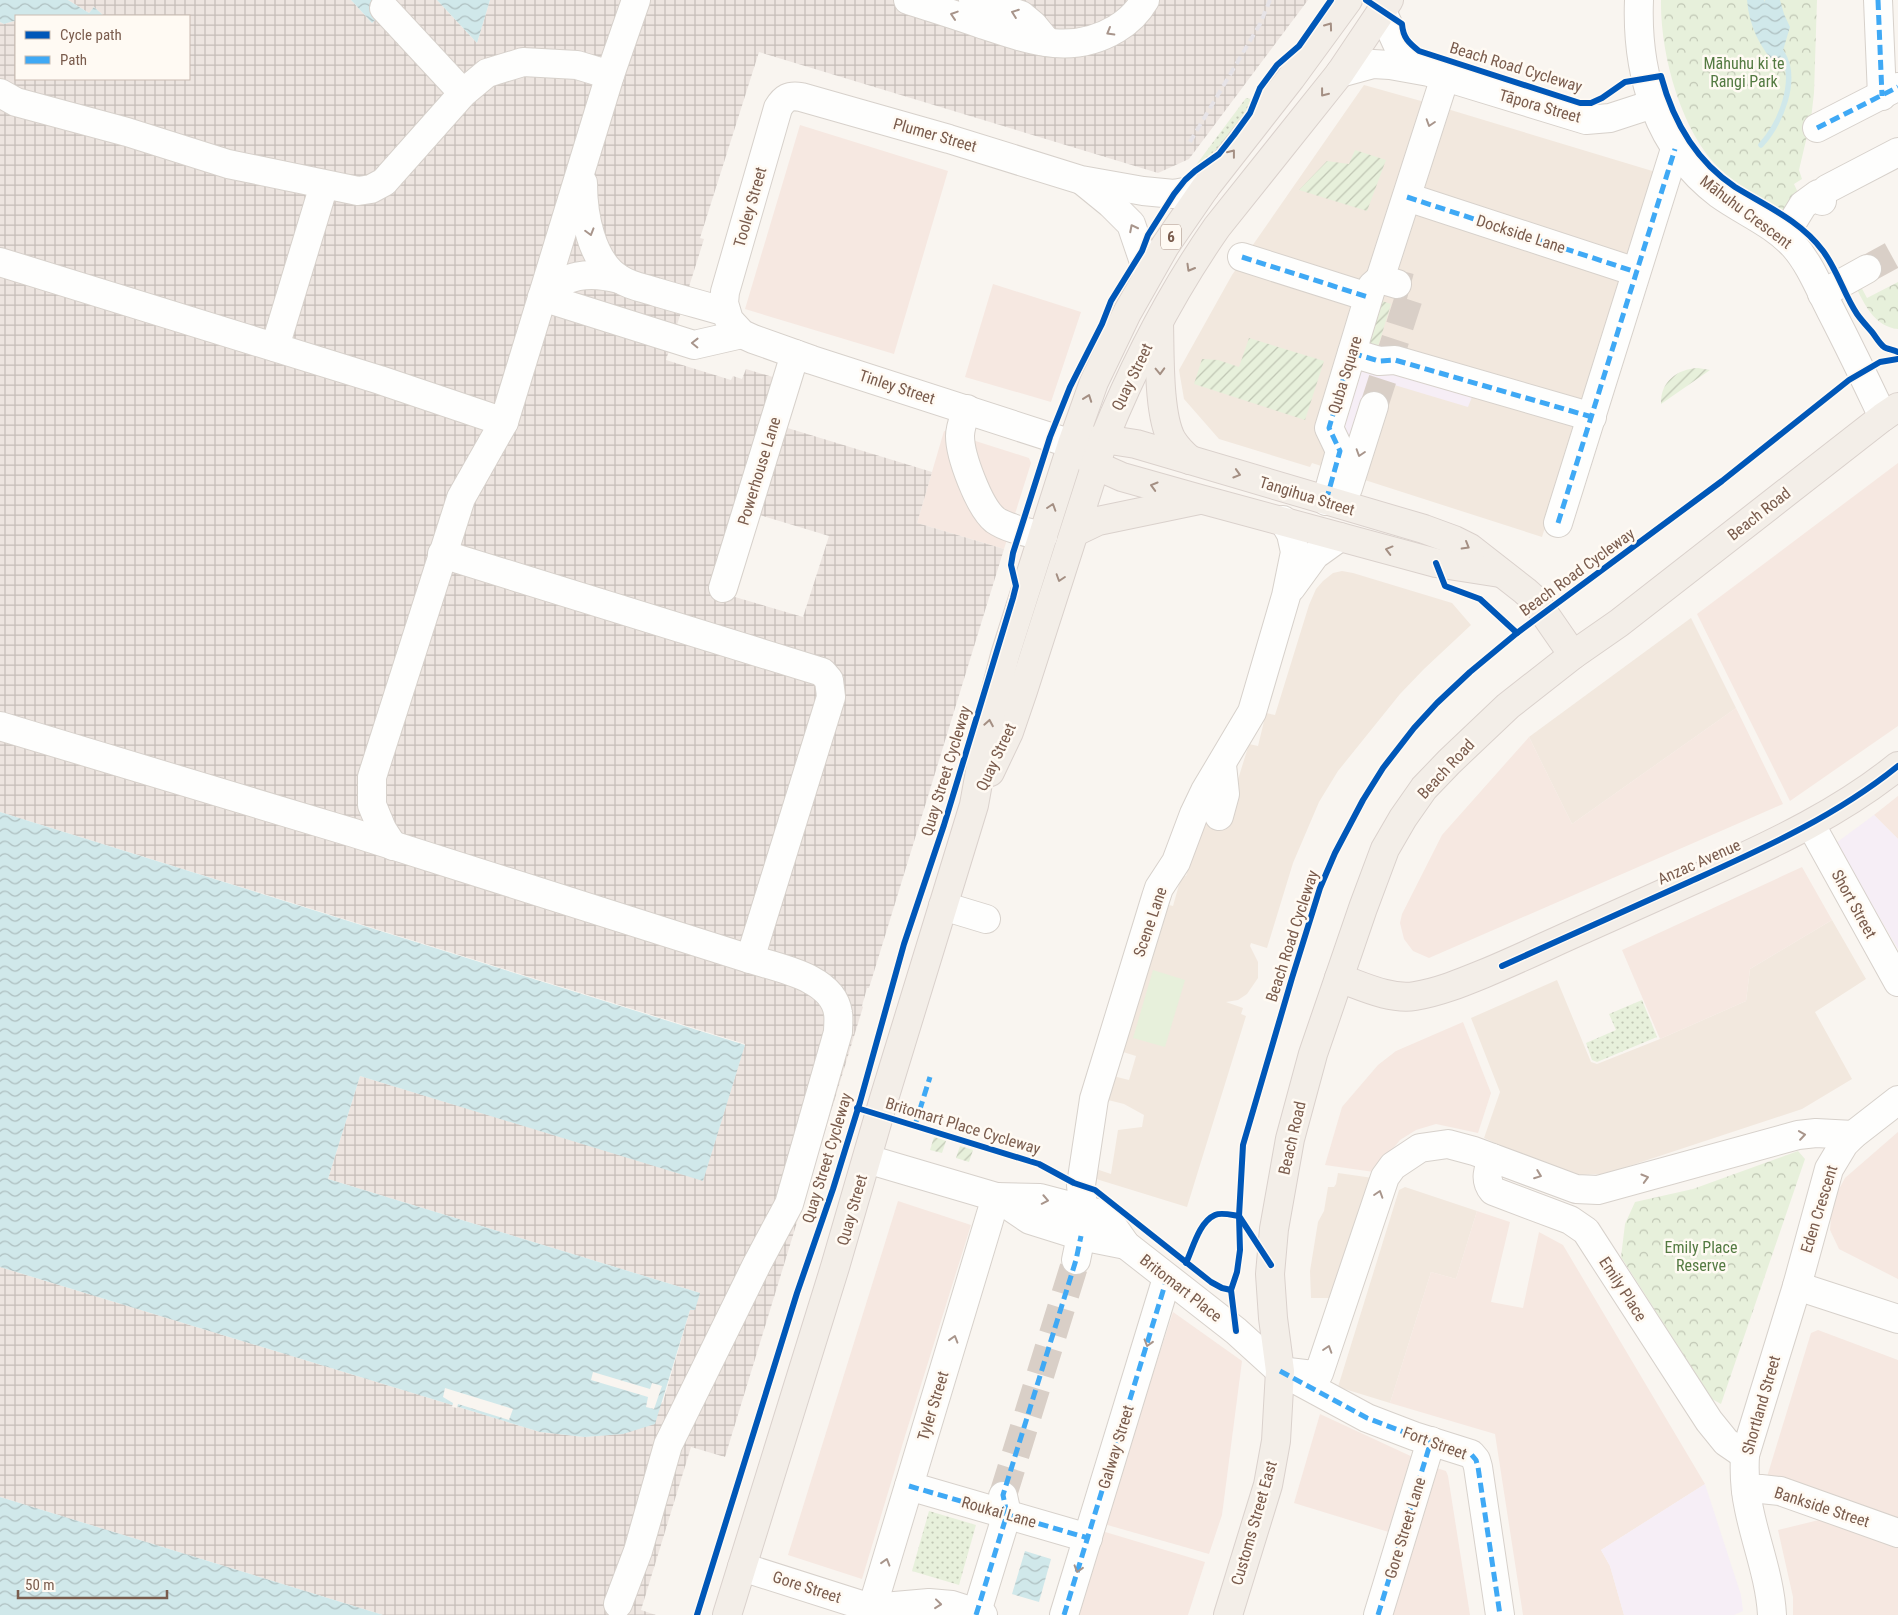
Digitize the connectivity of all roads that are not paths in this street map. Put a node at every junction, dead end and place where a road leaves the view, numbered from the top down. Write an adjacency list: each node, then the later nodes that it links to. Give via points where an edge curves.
1 (636, 0): 13 (street)
2 (908, 0): 10 (street, one-way to 2)
3 (973, 0): 10 (street, one-way to 3, via 1021,15)
4 (1145, 0): 10 (street, one-way to 10, via 1130,19 1093,41)
5 (1348, 0): 25 (main road, Quay Street / 6, one-way to 5)
6 (1640, 0): 18 (street, Māhuhu Crescent, via 1642,52)
7 (1878, 0): 14 (street)
8 (1386, 5): 11 (main road, Quay Street / 6); 12 (street, Tāpora Street, via 1398,46 1405,55)
9 (384, 8): 16 (street)
10 (1047, 42)
11 (1340, 73): 12 (street, Tāpora Street, via 1373,64); 38 (main road, Quay Street / 6, one-way to 38, via 1217,228)
12 (1437, 74): 18 (street, Tāpora Street, via 1586,120 1610,118); 26 (street, Quba Square, one-way to 26)
13 (610, 75): 16 (street, via 577,65 523,62 487,73); 22 (street)
14 (1890, 91): 19 (street)
15 (0, 93): 24 (street, via 16,102 228,164)
16 (463, 93): 24 (street, via 384,182 358,191)
17 (788, 97): 23 (street, Plumer Street, via 808,98); 37 (street, Tooley Street, via 778,108 724,292 724,303)
18 (1652, 104): 20 (street, Māhuhu Crescent)
19 (1817, 128)
20 (1675, 149): 27 (street, Māhuhu Crescent, via 1714,190); 31 (street)
21 (1898, 152): 27 (street, via 1804,204)
22 (583, 167): 33 (street, one-way to 33, via 584,208 596,252); 36 (street)
23 (1081, 180): 25 (street, Plumer Street, via 1174,194); 32 (street, Plumer Street, one-way to 23, via 1131,224)
24 (324, 185): 40 (street)
25 (1205, 188): 32 (main road, Quay Street / 6)
26 (1406, 197): 31 (street, Dockside Lane); 34 (street, Quba Square)
27 (1784, 236): 35 (street, Māhuhu Crescent, via 1803,259)
28 (1242, 257): 34 (street)
29 (0, 262): 40 (street)
30 (1868, 268): 35 (street)
31 (1636, 272): 45 (street)
32 (1148, 274): 48 (main road, Quay Street / 6, one-way to 32, via 1094,382)
33 (619, 279): 36 (street, Tinley Street, via 602,274 568,278 552,287); 37 (street, Tinley Street)
34 (1382, 286): 39 (street, Quba Square)
35 (1822, 294): 44 (street, Māhuhu Crescent)
36 (542, 298): 37 (street, one-way to 36, via 694,345); 46 (street)
37 (732, 322): 41 (street, Tinley Street)
38 (1158, 322): 47 (main road, Quay Street / 6, via 1120,398); 49 (main road, one-way to 49, via 1161,384 1168,427 1178,449)
39 (1354, 345): 45 (street, via 1379,361 1394,360); 52 (street, Quba Square, via 1329,428 1340,451)
40 (275, 347): 46 (street)
41 (795, 354): 43 (street, Tinley Street); 60 (street, Powerhouse Lane)
42 (1374, 406): 52 (street, one-way to 52)
43 (967, 410): 48 (street, Tinley Street); 56 (street, via 960,433 961,445 987,510 1004,525)
44 (1890, 412): 62 (main road, Beach Road, via 1619,623)
45 (1592, 416): 54 (street)
46 (504, 422): 58 (street, via 461,498)
47 (1104, 439): 48 (main road, Tangihua Street); 49 (main road, Tangihua Street, via 1136,444); 50 (main road, Quay Street / 6)
48 (1072, 444): 50 (main road, Tangihua Street); 56 (main road, Quay Street / 6, one-way to 48)
49 (1190, 460): 52 (main road, Tangihua Street, one-way to 52)
50 (1095, 465): 51 (main road, Tangihua Street, one-way to 50, via 1122,477); 55 (main road, Quay Street / 6)
51 (1200, 499): 53 (main road, Tangihua Street); 55 (main road, via 1098,522)
52 (1334, 504): 59 (main road, Tangihua Street, one-way to 59, via 1454,540)
53 (1283, 520): 57 (main road, Tangihua Street); 61 (street, Scene Lane, via 1291,534 1294,552)
54 (1558, 523)
55 (1075, 532): 66 (main road, Quay Street / 6, one-way to 66, via 1009,732)
56 (1043, 536): 66 (main road, Quay Street / 6, one-way to 56, via 1004,656)
57 (1340, 537): 59 (main road, Tangihua Street, one-way to 57, via 1436,563); 61 (street, Scene Lane, via 1315,555)
58 (442, 554): 69 (street, via 372,777 372,806); 72 (street, via 822,672 829,680 831,697)
59 (1502, 573): 62 (main road, Tangihua Street, via 1535,600)
60 (723, 588)
61 (1286, 596): 64 (street, Scene Lane, via 1252,712)
62 (1573, 655): 73 (main road, Beach Road, via 1508,706 1424,788 1385,849)
63 (0, 726): 69 (street)
64 (1222, 765): 67 (street, via 1225,794); 80 (street, Scene Lane, via 1194,814 1176,862 1159,888 1094,1098 1081,1185)
65 (1898, 766): 68 (main road, Anzac Avenue)
66 (974, 805): 70 (main road, Quay Street / 6)
67 (1219, 816)
68 (1811, 825): 73 (main road, Anzac Avenue, via 1454,986 1404,997); 74 (street, Short Street)
69 (393, 846): 72 (street)
70 (943, 906): 71 (street); 78 (main road, Quay Street / 6)
71 (986, 919)
72 (750, 959): 94 (street, via 809,978 827,990 838,1011 838,1032 789,1204 668,1445 638,1551)
73 (1339, 978): 85 (main road, Beach Road, via 1300,1097 1274,1228 1270,1296)
74 (1898, 982)
75 (1898, 1100): 76 (street, Eden Crescent)
76 (1853, 1135): 77 (street, one-way to 76, via 1576,1189 1598,1190 1798,1135); 83 (street, Eden Crescent, via 1829,1169)
77 (1492, 1158): 85 (street, one-way to 77, via 1313,1375 1321,1370 1385,1177 1394,1166 1420,1148 1438,1144 1460,1147); 87 (street, Emily Place, via 1487,1174 1493,1191 1582,1227 1709,1421 1726,1442)
78 (867, 1159): 79 (street, Britomart Place); 93 (main road, Quay Street / 6)
79 (996, 1197): 80 (street, Britomart Place, one-way to 80, via 1040,1198); 81 (street, Britomart Place, via 1079,1248); 88 (street, Tyler Street, one-way to 79)
80 (1083, 1208): 81 (street, Britomart Place, via 1105,1218)
81 (1126, 1245): 82 (street, Britomart Place)
82 (1167, 1278): 85 (street, Britomart Place); 91 (street, Galway Street, one-way to 91)
83 (1797, 1286): 84 (street); 87 (street, Shortland Street)
84 (1898, 1319)
85 (1280, 1370): 86 (street, Fort Street, via 1367,1418); 99 (main road, Customs Street East, via 1272,1462)
86 (1431, 1441): 100 (street, Gore Street Lane); 101 (street, Fort Street, via 1465,1451 1476,1460)
87 (1745, 1455): 89 (street, Shortland Street)
88 (909, 1486): 90 (street, Roukai Lane); 95 (street, Tyler Street, one-way to 88)
89 (1746, 1491): 92 (street, Bankside Street, via 1780,1491); 102 (street, Shortland Street, via 1769,1586)
90 (1005, 1505): 91 (street, Roukai Lane); 96 (street)
91 (1088, 1538): 98 (street, Galway Street, one-way to 98)
92 (1897, 1540)
93 (742, 1567): 95 (street, Gore Street); 97 (main road, Quay Street / 6)
94 (618, 1604)
95 (878, 1613): 96 (street, Gore Street, one-way to 96, via 928,1603 952,1605)
96 (979, 1614)
97 (727, 1615)
98 (1064, 1615)
99 (1228, 1615)
100 (1378, 1615)
101 (1500, 1615)
102 (1772, 1615)

